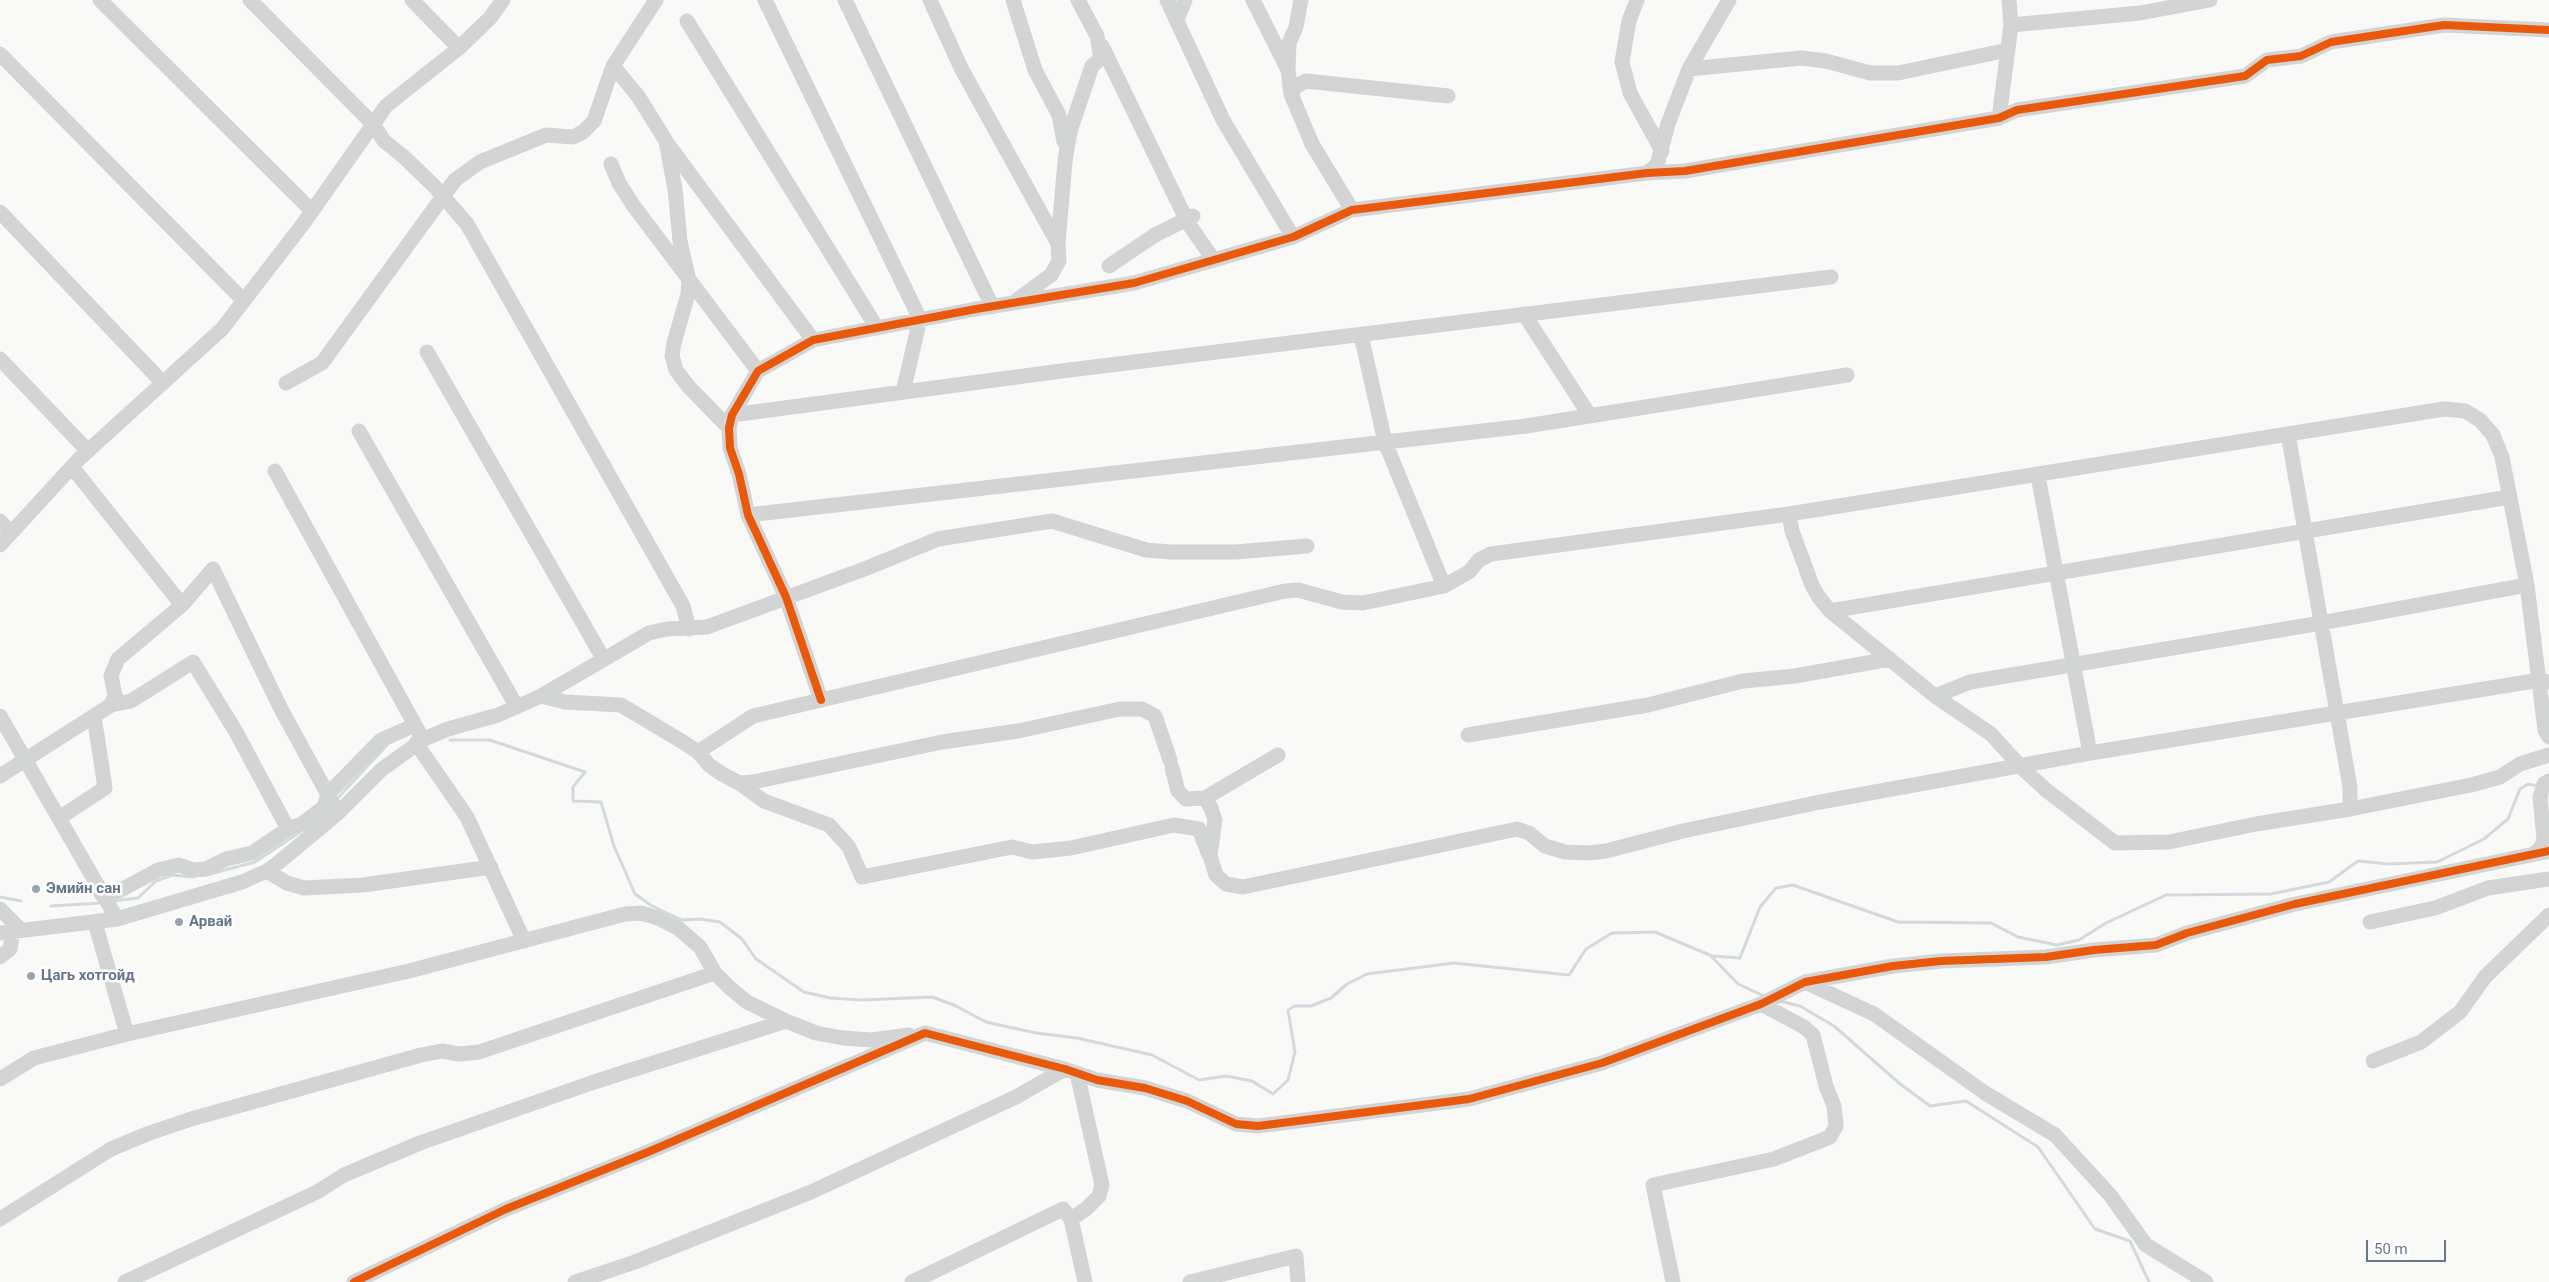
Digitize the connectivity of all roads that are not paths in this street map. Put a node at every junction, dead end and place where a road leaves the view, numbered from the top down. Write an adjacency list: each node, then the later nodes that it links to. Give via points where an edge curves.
1 (100, 0): 45 (street)
2 (250, 0): 36 (street)
3 (412, 0): 21 (street)
4 (425, 0): 21 (street)
5 (503, 0): 27 (street, via 490,18)
6 (656, 0): 30 (street)
7 (765, 0): 57 (street)
8 (845, 0): 55 (street)
9 (930, 0): 48 (street, via 960,68)
10 (1013, 0): 39 (street, via 1035,70 1059,115)
11 (1078, 0): 26 (street)
12 (1167, 0): 23 (street)
13 (1185, 0): 23 (street)
14 (1253, 0): 32 (street)
15 (1301, 0): 32 (street, via 1289,43)
16 (1637, 0): 38 (street, via 1629,21 1622,62 1630,93)
17 (1729, 0): 20 (street)
18 (2009, 0): 24 (street)
19 (2210, 0): 24 (street, via 2140,14)
20 (1722, 7): 31 (street)
21 (428, 16): 27 (street)
22 (687, 20): 58 (street)
23 (1177, 20): 47 (street, via 1223,120)
24 (2011, 25): 28 (street)
25 (2549, 30): 35 (street, via 2444,25 2331,42 2301,56 2267,60 2245,76 2017,110)
26 (1097, 36): 39 (street, via 1101,58 1092,66 1079,98); 46 (street)
27 (459, 48): 36 (street, via 386,106)
28 (2008, 50): 31 (street, via 1898,73 1870,73 1801,58); 35 (street)
29 (0, 54): 53 (street)
30 (613, 66): 37 (street, via 638,96); 42 (street, via 594,121 583,132 573,136 546,135 480,162 454,180)
31 (1689, 69): 38 (street, via 1668,124)
32 (1288, 70): 33 (street)
33 (1291, 94): 34 (street, via 1296,86 1306,81); 43 (street, via 1312,144)
34 (1448, 96)
35 (1999, 118): 41 (street, via 1685,171)
36 (373, 124): 42 (street, via 384,141); 45 (street)
37 (666, 141): 52 (street, via 680,242); 60 (street)
38 (1662, 151): 41 (street, via 1657,165)
39 (1065, 161): 48 (street)
40 (612, 164): 52 (street, via 618,183)
41 (1647, 173): 43 (street)
42 (442, 195): 66 (street, via 322,363); 92 (street, via 472,233 683,606)
43 (1352, 210): 47 (street)
44 (0, 212): 65 (street)
45 (312, 212): 53 (street)
46 (1189, 218): 49 (street); 50 (street, via 1155,235)
47 (1293, 237): 49 (street)
48 (1058, 243): 54 (street, via 1060,261 1052,275)
49 (1213, 259): 54 (street, via 1134,283)
50 (1109, 266)
51 (1831, 276): 56 (street)
52 (689, 281): 63 (street); 69 (street, via 672,356 676,370 688,386)
53 (244, 301): 65 (street, via 222,329)
54 (1014, 303): 55 (street)
55 (992, 306): 57 (street)
56 (1524, 314): 59 (street); 68 (street)
57 (920, 319): 58 (street); 67 (street)
58 (877, 328): 60 (street)
59 (1361, 335): 67 (street); 72 (street)
60 (813, 340): 63 (street)
61 (427, 352): 93 (street)
62 (0, 359): 73 (street)
63 (758, 371): 69 (street)
64 (1847, 375): 68 (street)
65 (163, 383): 73 (street)
66 (286, 383)
67 (902, 392): 69 (street)
68 (1590, 416): 72 (street)
69 (730, 422): 79 (street, via 730,448)
70 (359, 430): 101 (street)
71 (2288, 434): 76 (street); 77 (street, via 2444,410 2465,411 2480,420 2493,435 2502,457); 81 (street)
72 (1385, 442): 79 (street); 87 (street)
73 (88, 451): 74 (street)
74 (72, 467): 82 (street); 89 (street)
75 (275, 471): 105 (street)
76 (2038, 476): 78 (street); 85 (street)
77 (2509, 497): 81 (street); 86 (street)
78 (1789, 514): 87 (street, via 1491,554); 90 (street, via 1812,585)
79 (748, 515): 88 (street)
80 (0, 521): 82 (street)
81 (2304, 530): 85 (street); 91 (street)
82 (11, 532): 83 (street)
83 (0, 544)
84 (1308, 546): 88 (street, via 1236,552 1146,550 1052,522 938,539)
85 (2055, 572): 90 (street); 95 (street)
86 (2527, 585): 91 (street); 96 (street)
87 (1444, 586): 99 (street, via 1363,603 1342,602 1298,590 1285,591)
88 (786, 597): 92 (street, via 707,626); 99 (street)
89 (182, 604): 100 (street, via 118,659 111,676 115,695); 118 (street, via 213,569 281,709)
90 (1830, 611): 94 (street)
91 (2321, 623): 95 (street); 102 (street)
92 (689, 629): 93 (street, via 649,633)
93 (603, 658): 97 (street)
94 (1890, 658): 98 (street); 106 (street, via 1795,676 1744,681 1648,705)
95 (2074, 665): 98 (street, via 1970,682); 110 (street)
96 (2544, 681): 102 (street); 107 (street, via 2545,730)
97 (542, 696): 101 (street); 109 (street, via 565,702 621,705)
98 (1935, 696): 114 (street, via 1991,734)
99 (822, 700): 109 (street, via 753,716)
100 (112, 705): 104 (street); 123 (street, via 132,701 193,662 236,732)
101 (517, 707): 108 (street)
102 (2337, 714): 110 (street); 120 (street, via 2350,787)
103 (0, 716): 113 (street)
104 (94, 716): 113 (street); 122 (street, via 105,788)
105 (415, 725): 108 (street); 118 (street, via 381,740)
106 (1468, 735)
107 (2549, 736)
108 (420, 741): 121 (street, via 381,770); 127 (street, via 467,817)
109 (698, 752): 117 (street, via 715,770)
110 (2090, 753): 114 (street)
111 (1278, 755): 119 (street)
112 (2549, 755): 120 (street, via 2520,764 2500,777 2471,785)
113 (26, 759): 115 (street); 122 (street)
114 (2021, 767): 120 (street, via 2115,843 2169,842); 126 (street, via 1820,802 1588,853 1565,852 1545,846 1529,832 1517,829 1243,887 1226,884 1216,875)
115 (0, 776)
116 (2549, 781): 125 (street, via 2540,791 2544,839)
117 (739, 783): 119 (street, via 1120,709 1142,709 1155,716 1178,791 1186,799); 126 (street, via 764,801 830,825 849,847 862,877 1012,847 1032,852 1071,848 1174,825 1199,829)
118 (328, 794): 121 (street); 123 (street, via 324,807 302,824)
119 (1205, 798): 126 (street, via 1215,820)
120 (2350, 809)
121 (338, 813): 128 (street)
122 (59, 818): 130 (street)
123 (288, 829): 130 (street, via 252,852 206,869 194,870 179,865 158,870 120,892)
124 (2549, 850): 125 (street)
125 (2534, 854): 140 (street, via 2295,904 2187,933 2156,945 2046,958 1931,962)
126 (1210, 856)
127 (491, 867): 128 (street, via 363,885 304,888 287,883); 137 (street)
128 (267, 871): 133 (street, via 232,885)
129 (2549, 879): 134 (street, via 2488,888 2435,908)
130 (101, 894): 133 (street)
131 (0, 909): 136 (street)
132 (2549, 915): 145 (street, via 2485,977 2460,1012 2421,1042)
133 (117, 919): 135 (street)
134 (2370, 922)
135 (95, 923): 136 (street); 144 (street)
136 (11, 931): 138 (street, via 10,949)
137 (524, 940): 139 (street, via 625,914 641,913 678,928 700,947); 144 (street, via 409,971)
138 (0, 957)
139 (715, 973): 142 (street, via 748,1002); 148 (street, via 479,1052 421,1055 146,1134 111,1150)
140 (1806, 982): 141 (street); 158 (street, via 1874,1014 1985,1093 2055,1135 2110,1195 2146,1245)
141 (1761, 1004): 146 (street, via 1602,1063 1469,1099 1258,1126 1236,1124 1187,1101 1145,1088 1097,1080); 157 (street, via 1813,1035 1834,1106 1836,1126 1830,1137 1774,1159 1653,1185)
142 (786, 1021): 143 (street, via 844,1038 872,1040); 150 (street, via 594,1082 420,1143 344,1175 317,1192)
143 (925, 1033): 146 (street); 151 (street, via 506,1210)
144 (127, 1034): 147 (street, via 34,1058)
145 (2373, 1061)
146 (1071, 1071): 149 (street, via 1102,1185 1099,1196); 152 (street, via 811,1192)
147 (0, 1079)
148 (0, 1219)
149 (1071, 1219): 153 (street, via 1063,1209); 154 (street)
150 (125, 1282)
151 (354, 1282)
152 (575, 1282)
153 (912, 1282)
154 (1085, 1282)
155 (1192, 1282): 156 (street, via 1296,1256)
156 (1298, 1282)
157 (1673, 1282)
158 (2206, 1282)

